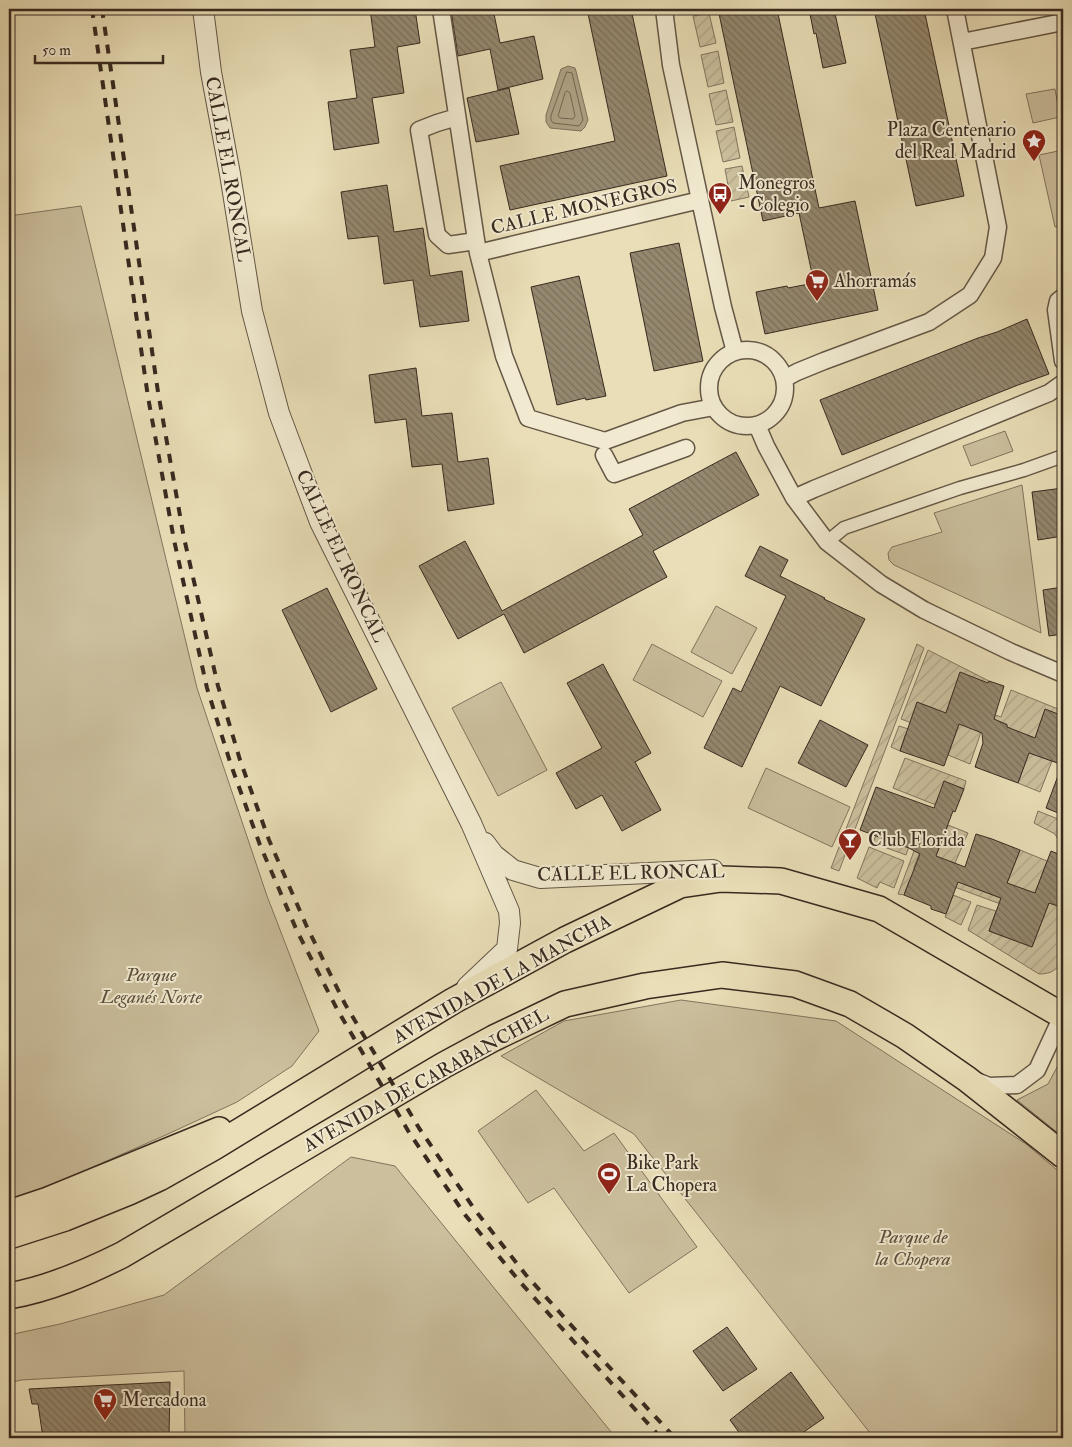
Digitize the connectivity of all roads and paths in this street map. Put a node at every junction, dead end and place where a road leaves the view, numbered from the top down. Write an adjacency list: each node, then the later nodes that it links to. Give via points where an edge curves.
1 (203, 9): 23 (street, CALLE EL RONCAL, via 252,310 279,413 320,522)
2 (441, 9): 7 (street)
3 (664, 9): 8 (street, via 671,65)
4 (955, 9): 6 (street)
5 (1063, 22): 6 (street)
6 (962, 42): 13 (street, via 998,227 993,258 970,295 929,322)
7 (457, 117): 9 (street); 9 (street, CALLE MONEGROS, via 419,130 437,235 448,246)
8 (700, 200): 9 (street, CALLE MONEGROS); 11 (street)
9 (477, 247): 15 (street, via 504,356 528,418 606,442 682,413)
10 (1063, 297): 12 (street, via 1058,301 1056,310)
11 (735, 352): 13 (street, via 762,353 771,358); 15 (street, via 719,362 710,378)
12 (1063, 361)
13 (784, 379): 16 (street, via 785,391 779,408 767,420)
14 (1063, 384): 20 (street, via 1053,392)
15 (714, 407): 16 (street, via 733,423)
16 (756, 425): 20 (street)
17 (686, 448): 18 (street, via 614,474)
18 (604, 455)
19 (1063, 456): 21 (street, via 844,528)
20 (794, 498): 21 (street)
21 (827, 542): 22 (street, via 881,584 924,610)
22 (1063, 674)
23 (471, 823): 24 (street, CALLE EL RONCAL, via 494,855 512,870 540,878 723,870); 25 (street, CALLE EL RONCAL, via 509,911 510,923 507,949)
24 (781, 881): 25 (main road, AVENIDA DE LA MANCHA, via 721,879 680,886 565,940); 26 (main road, AVENIDA DE LA MANCHA, via 879,909)
25 (454, 1001): 28 (main road, AVENIDA DE LA MANCHA)
26 (1063, 1015): 27 (street, via 1037,1070 1017,1084 989,1086)
27 (960, 1074): 29 (main road, AVENIDA DE CARABANCHEL); 32 (main road, AVENIDA DE CARABANCHEL, via 905,1036 850,1004 795,984 722,975 645,986 565,1004 444,1065 122,1255 59,1283)
28 (266, 1114): 30 (main road, via 208,1133); 31 (main road, AVENIDA DE LA MANCHA, via 185,1164 129,1192)
29 (1063, 1155)
30 (9, 1213)
31 (9, 1236)
32 (9, 1296)

